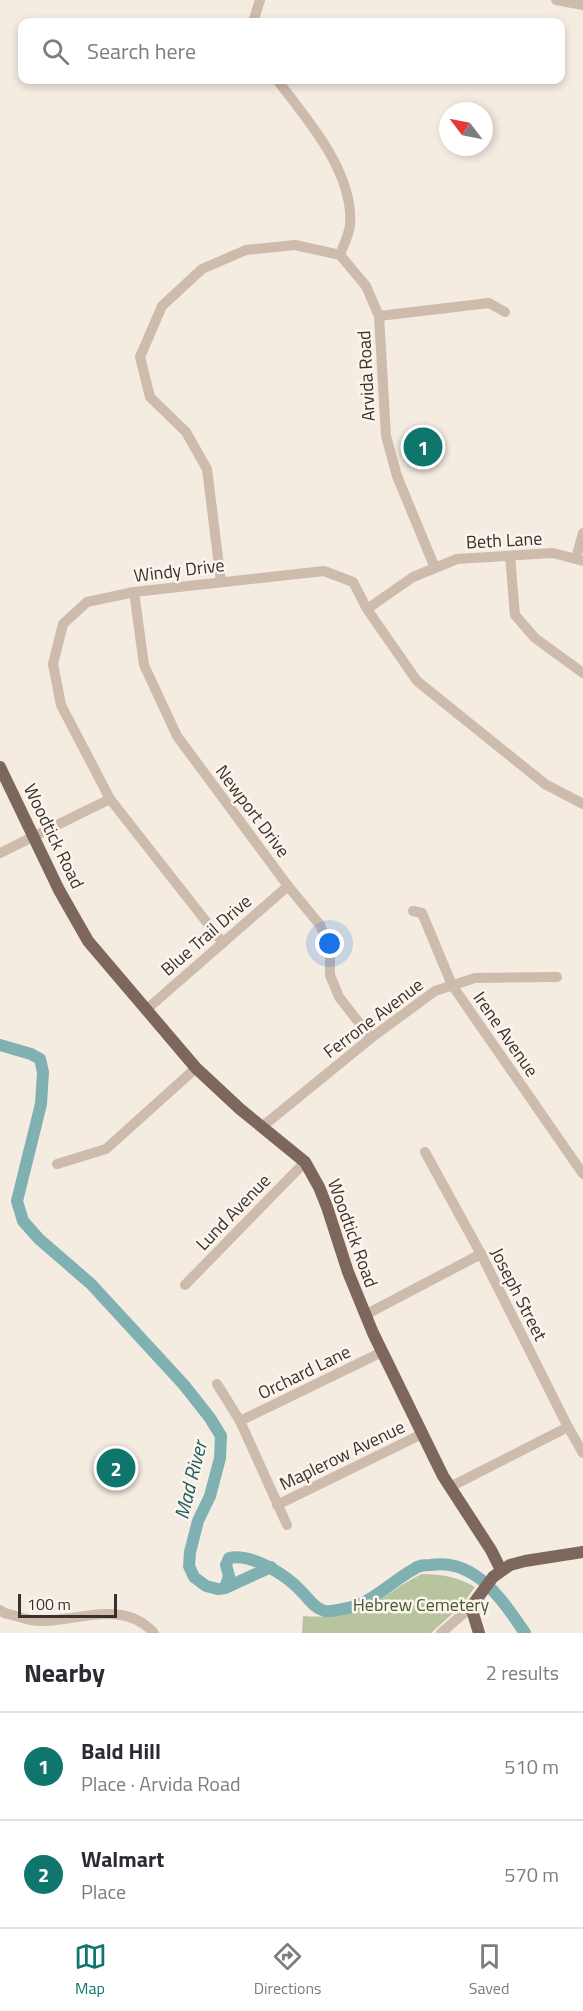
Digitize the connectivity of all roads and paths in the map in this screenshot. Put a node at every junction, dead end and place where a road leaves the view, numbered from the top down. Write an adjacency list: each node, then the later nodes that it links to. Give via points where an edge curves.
1 (260, 0): 4 (street)
2 (556, 0): 3 (street)
3 (583, 5)
4 (254, 18)
5 (280, 84): 6 (street, via 316,130 350,201 350,226)
6 (340, 255): 8 (street, Arvida Road, via 366,286); 13 (street, via 295,245 246,250 202,269 162,306 140,357 150,397 186,432 207,469)
7 (505, 312): 8 (street, via 489,303)
8 (379, 316): 12 (street, Arvida Road, via 386,436)
9 (583, 533): 11 (street)
10 (510, 556): 11 (street, Beth Lane, via 553,554); 12 (street, Beth Lane, via 457,559); 16 (street, via 515,615 535,638)
11 (580, 560)
12 (435, 568): 15 (street, Beth Lane, via 413,577)
13 (221, 582): 14 (street, Windy Drive); 15 (street, Windy Drive, via 324,571 353,582)
14 (134, 592): 18 (street, Windy Drive, via 87,602 63,624 53,664 61,705); 22 (street, Newport Drive, via 144,665 177,736)
15 (368, 609): 19 (street, Windy Drive, via 417,681 545,784)
16 (583, 673)
17 (0, 767): 20 (main road, Woodtick Road)
18 (110, 799): 20 (street); 24 (street, Windy Drive)
19 (583, 804)
20 (34, 837): 21 (street); 27 (main road, Woodtick Road, via 88,941)
21 (0, 853)
22 (288, 886): 24 (street, Blue Trail Drive); 28 (street, Newport Drive, via 320,925 330,948 330,975 339,997)
23 (413, 911): 26 (street, Irene Avenue, via 422,913)
24 (223, 943): 27 (street, Blue Trail Drive)
25 (557, 977): 26 (street, Ferrone Avenue, via 475,978)
26 (452, 985): 28 (street, Ferrone Avenue, via 435,991); 34 (street, Irene Avenue)
27 (147, 1010): 29 (main road, Woodtick Road)
28 (371, 1038): 30 (street, Ferrone Avenue)
29 (196, 1068): 30 (main road, Woodtick Road); 33 (street, via 106,1149)
30 (262, 1126): 32 (main road, Woodtick Road)
31 (425, 1152): 35 (street, Joseph Street)
32 (305, 1162): 36 (street, Lund Avenue); 37 (main road, Woodtick Road, via 327,1207)
33 (57, 1164)
34 (583, 1174)
35 (481, 1254): 37 (street); 41 (street, Joseph Street)
36 (185, 1285)
37 (364, 1315): 38 (main road, Woodtick Road)
38 (382, 1352): 40 (street, Orchard Lane); 42 (main road, Woodtick Road)
39 (217, 1384): 40 (street)
40 (240, 1421): 45 (street)
41 (568, 1427): 43 (street, Joseph Street); 44 (street)
42 (422, 1434): 44 (main road, Woodtick Road); 45 (street, Maplerow Avenue)
43 (583, 1453)
44 (450, 1487): 48 (main road, Woodtick Road, via 491,1550)
45 (277, 1505): 46 (street)
46 (287, 1525)
47 (583, 1552): 48 (main road, via 516,1562)
48 (496, 1574): 49 (main road)
49 (471, 1607): 52 (street); 53 (main road)
50 (0, 1610): 51 (street, via 39,1622 122,1614)
51 (154, 1633)
52 (441, 1633)
53 (479, 1633)

